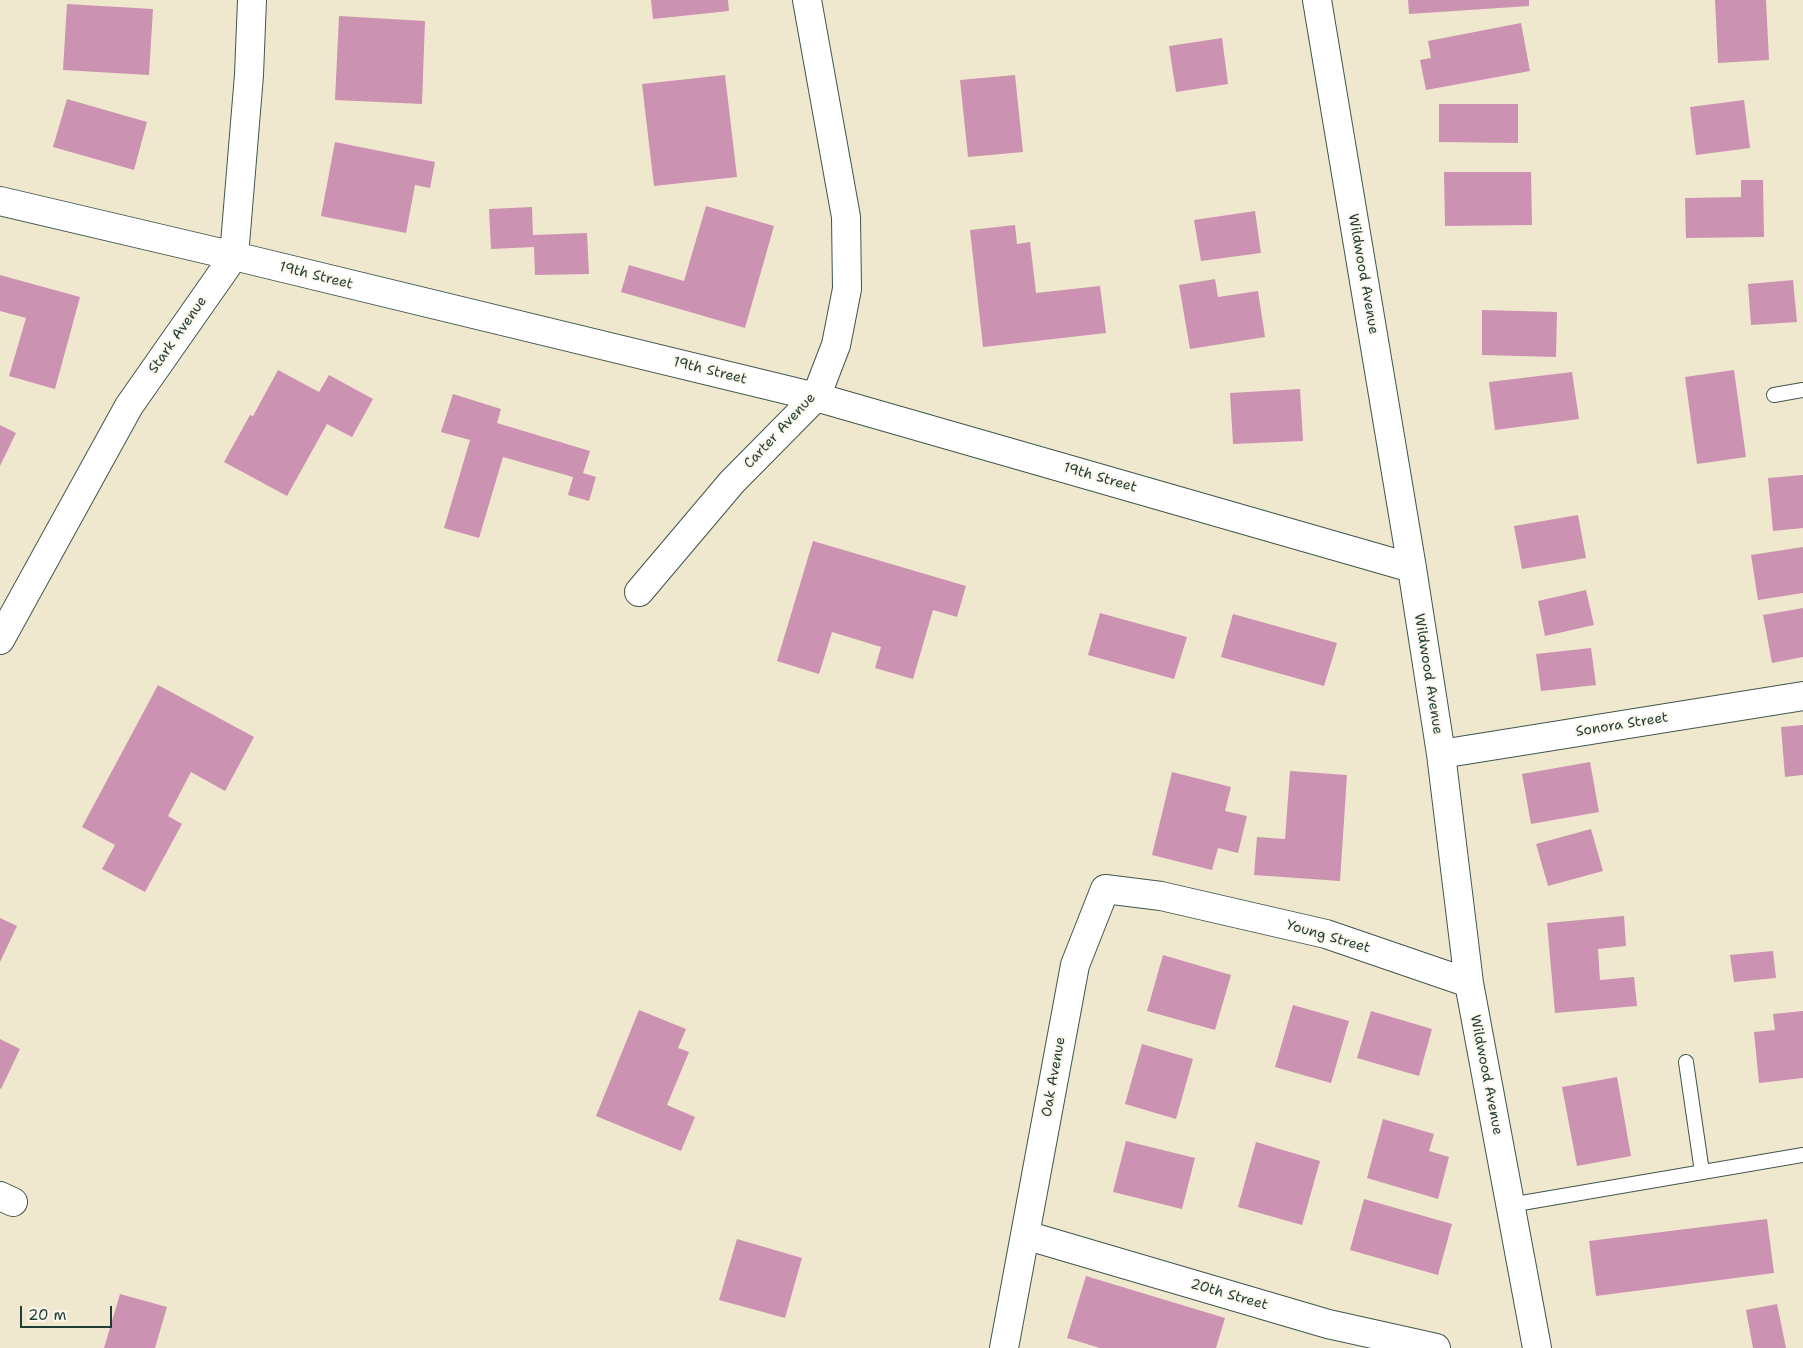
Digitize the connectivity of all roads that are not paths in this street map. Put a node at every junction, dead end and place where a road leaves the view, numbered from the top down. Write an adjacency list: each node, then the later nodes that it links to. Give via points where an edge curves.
1 (252, 0): 5 (street)
2 (807, 0): 8 (street, Carter Avenue, via 846,217 847,289 836,345)
3 (1317, 0): 9 (street, Wildwood Avenue)
4 (0, 202): 5 (street, 19th Street)
5 (234, 256): 8 (street, 19th Street); 11 (street, Stark Avenue, via 128,406)
6 (1803, 390): 7 (lane)
7 (1774, 395)
8 (816, 397): 9 (street, 19th Street); 10 (street, Carter Avenue, via 732,482)
9 (1412, 568): 13 (street, Wildwood Avenue)
10 (639, 592)
11 (0, 640)
12 (1803, 696): 13 (street, Sonora Street)
13 (1441, 754): 15 (street, Wildwood Avenue)
14 (1184, 902): 15 (street, Young Street, via 1326,934); 20 (street, Oak Avenue, via 1106,889 1075,965)
15 (1469, 983): 19 (street, Wildwood Avenue)
16 (1686, 1062): 18 (lane)
17 (1803, 1154): 18 (lane)
18 (1702, 1172): 19 (lane)
19 (1510, 1205): 23 (street, Wildwood Avenue)
20 (1025, 1235): 21 (street, Oak Avenue); 22 (street, 20th Street, via 1328,1324)
21 (1004, 1348)
22 (1436, 1348)
23 (1537, 1348)

